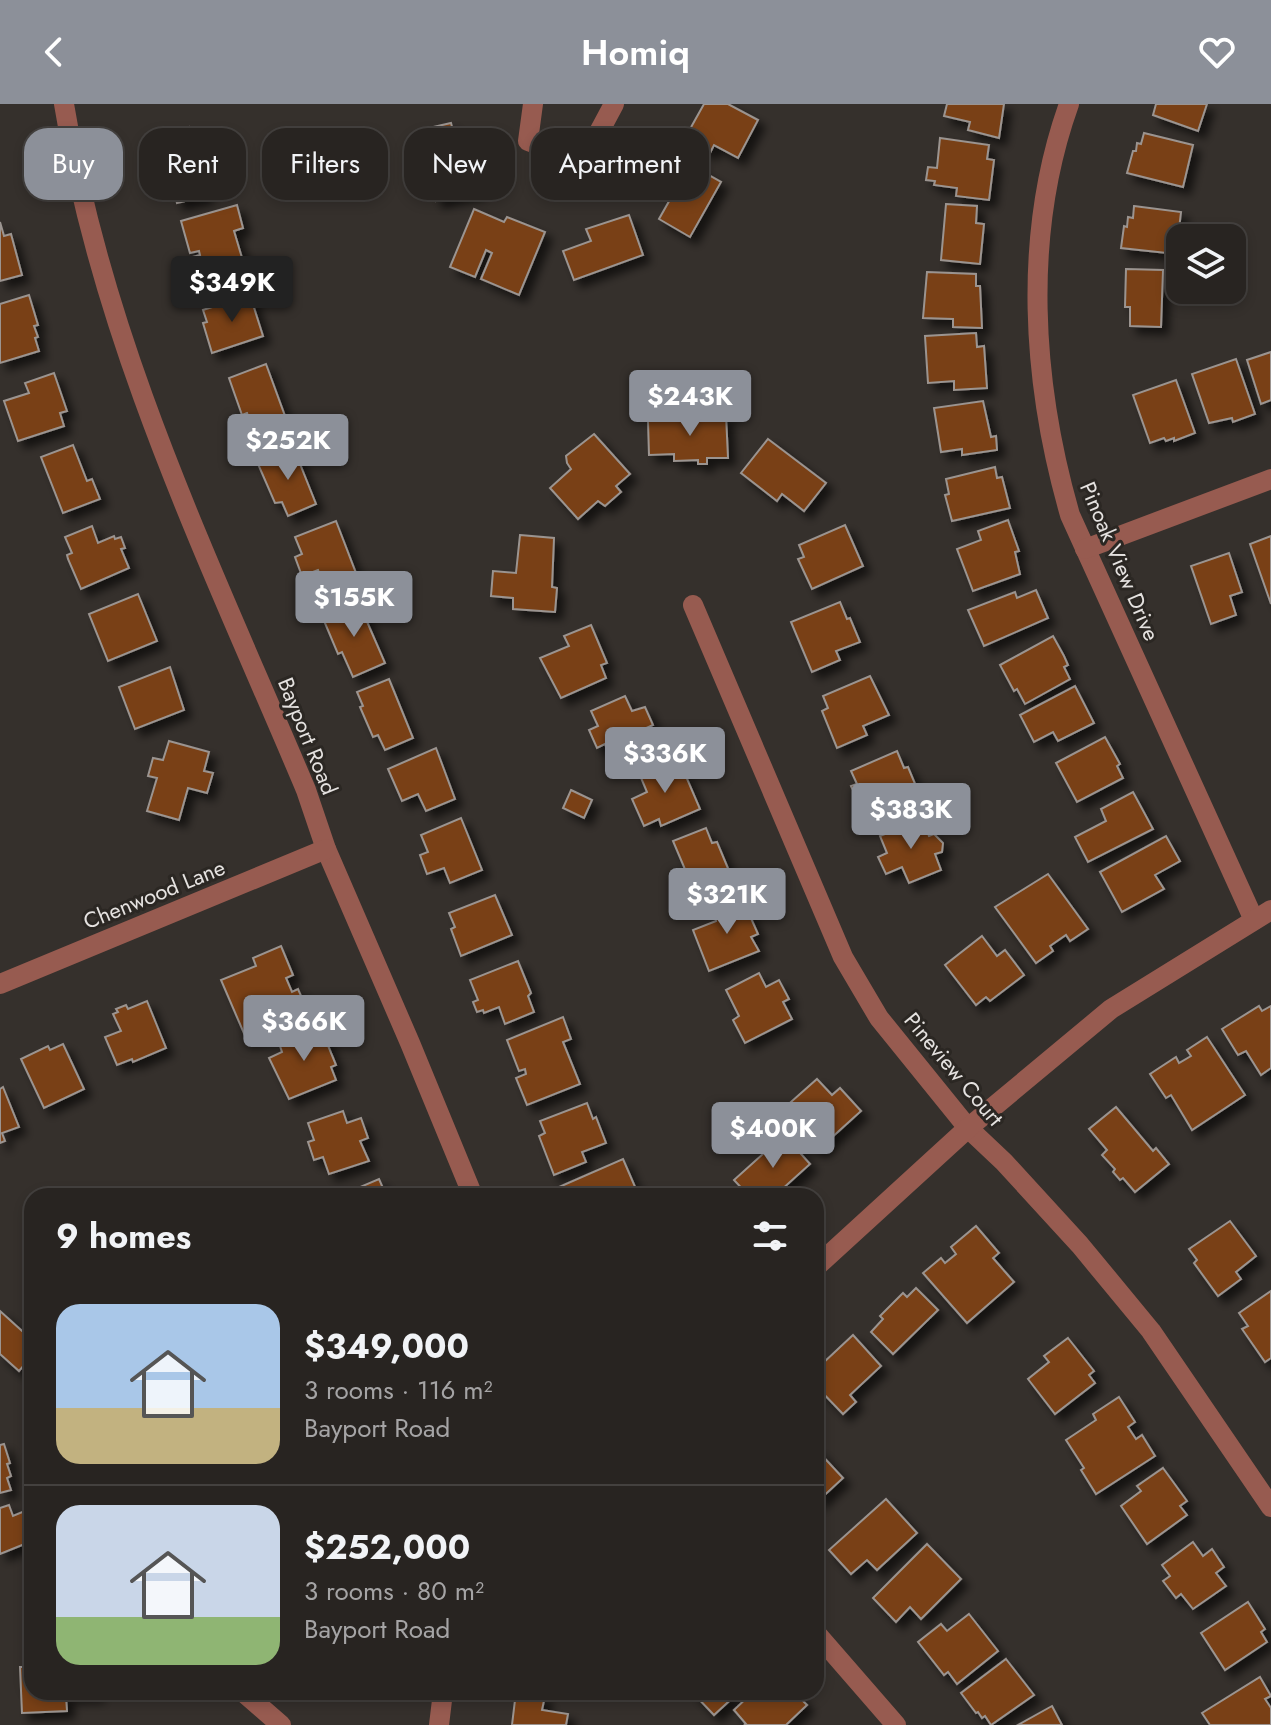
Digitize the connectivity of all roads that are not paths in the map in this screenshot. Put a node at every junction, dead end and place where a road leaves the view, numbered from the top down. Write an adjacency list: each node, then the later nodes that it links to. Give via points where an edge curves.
1 (64, 104): 8 (street, Bayport Road, via 74,165 148,413)
2 (533, 104): 3 (street, via 528,141 583,162)
3 (614, 104)
4 (1069, 104): 6 (street, Pinoak View Drive, via 1048,185 1038,330 1044,403 1058,475)
5 (1271, 479): 6 (street)
6 (1085, 549): 9 (street, Pinoak View Drive)
7 (693, 605): 11 (street, Pineview Court, via 843,957 879,1018)
8 (326, 849): 10 (street, Chenwood Lane); 12 (street, Bayport Road)
9 (1262, 915): 11 (street, via 1111,1009)
10 (0, 984)
11 (968, 1128): 13 (street); 14 (street, Pineview Court, via 1080,1245 1151,1331)
12 (470, 1188)
13 (824, 1260)
14 (1271, 1507)
15 (824, 1642): 20 (street)
16 (252, 1700): 18 (street)
17 (442, 1700): 19 (street)
18 (281, 1725)
19 (439, 1725)
20 (896, 1725)

